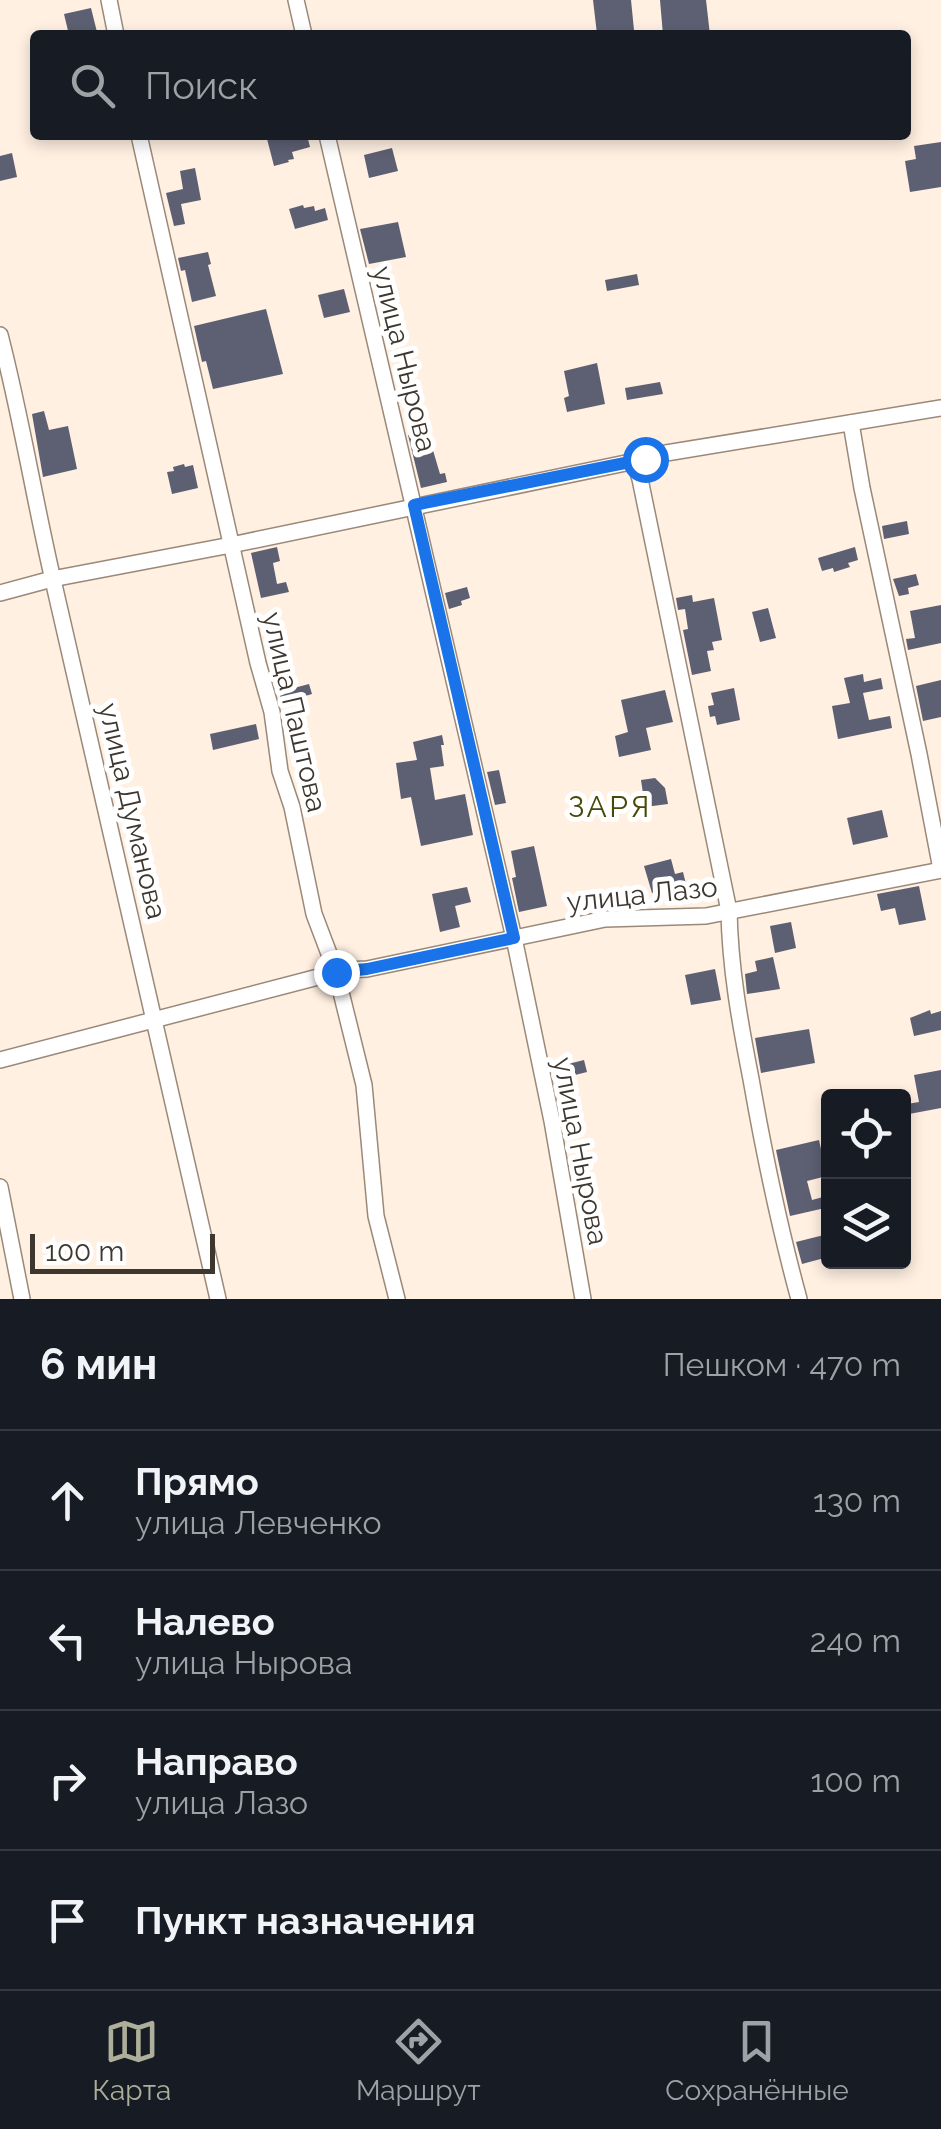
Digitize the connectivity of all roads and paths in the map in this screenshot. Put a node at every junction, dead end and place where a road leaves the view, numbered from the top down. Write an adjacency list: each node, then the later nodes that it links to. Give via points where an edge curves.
1 (109, 0): 3 (street)
2 (296, 0): 4 (street)
3 (115, 30)
4 (303, 30)
5 (139, 140): 12 (street, улица Паштова)
6 (328, 140): 11 (street, улица Нырова)
7 (0, 335): 13 (street, улица Думанова)
8 (941, 408): 9 (street)
9 (852, 423): 10 (street); 15 (street)
10 (634, 460): 11 (street); 16 (street)
11 (414, 505): 12 (street); 17 (street, улица Нырова)
12 (231, 545): 13 (street); 18 (street, улица Паштова, via 314,914)
13 (52, 579): 14 (street); 19 (street, улица Думанова)
14 (0, 593)
15 (941, 870): 16 (street, улица Лазо)
16 (729, 910): 17 (street, улица Лазо, via 605,919); 26 (street, via 738,1010)
17 (514, 938): 18 (street, улица Лазо); 25 (street, улица Нырова)
18 (336, 972): 19 (street, улица Лазо); 24 (street, улица Паштова, via 364,1085 376,1216)
19 (156, 1020): 20 (street, улица Лазо); 23 (street, улица Думанова)
20 (0, 1060)
21 (0, 1187): 22 (street)
22 (22, 1299)
23 (218, 1299)
24 (398, 1299)
25 (583, 1299)
26 (799, 1299)

